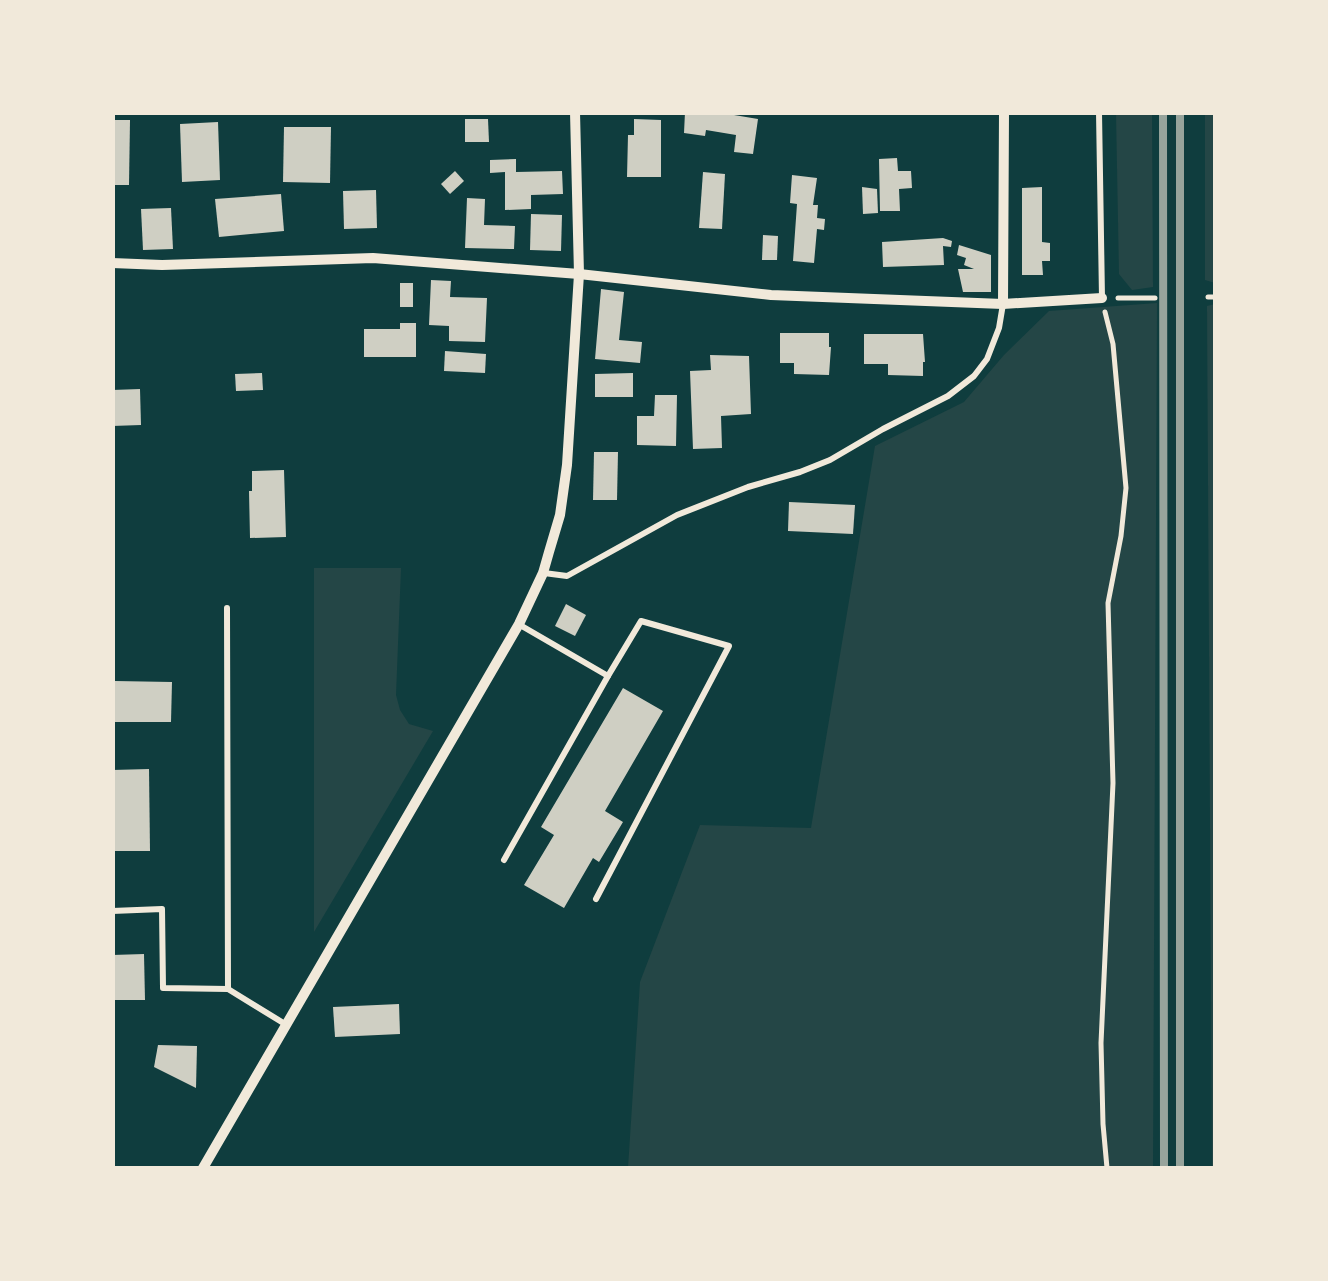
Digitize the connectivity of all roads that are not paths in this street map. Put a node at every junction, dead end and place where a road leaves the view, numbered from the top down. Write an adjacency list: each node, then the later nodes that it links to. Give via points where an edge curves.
1 (574, 112): 5 (street)
2 (1004, 112): 7 (street)
3 (1099, 112): 6 (lane)
4 (112, 263): 5 (street, via 373,258)
5 (579, 274): 7 (street, via 771,295); 8 (street, via 567,465)
6 (1102, 298): 7 (street)
7 (1002, 304): 8 (lane, via 987,360 948,396 830,460 677,515 567,576)
8 (543, 573): 10 (street)
9 (228, 608): 15 (lane)
10 (519, 624): 11 (lane); 16 (street)
11 (608, 676): 12 (lane); 13 (lane, via 641,621 729,646)
12 (504, 860)
13 (596, 899)
14 (112, 911): 15 (lane, via 162,909 162,988)
15 (228, 989): 16 (lane)
16 (286, 1025): 17 (street)
17 (203, 1168)

